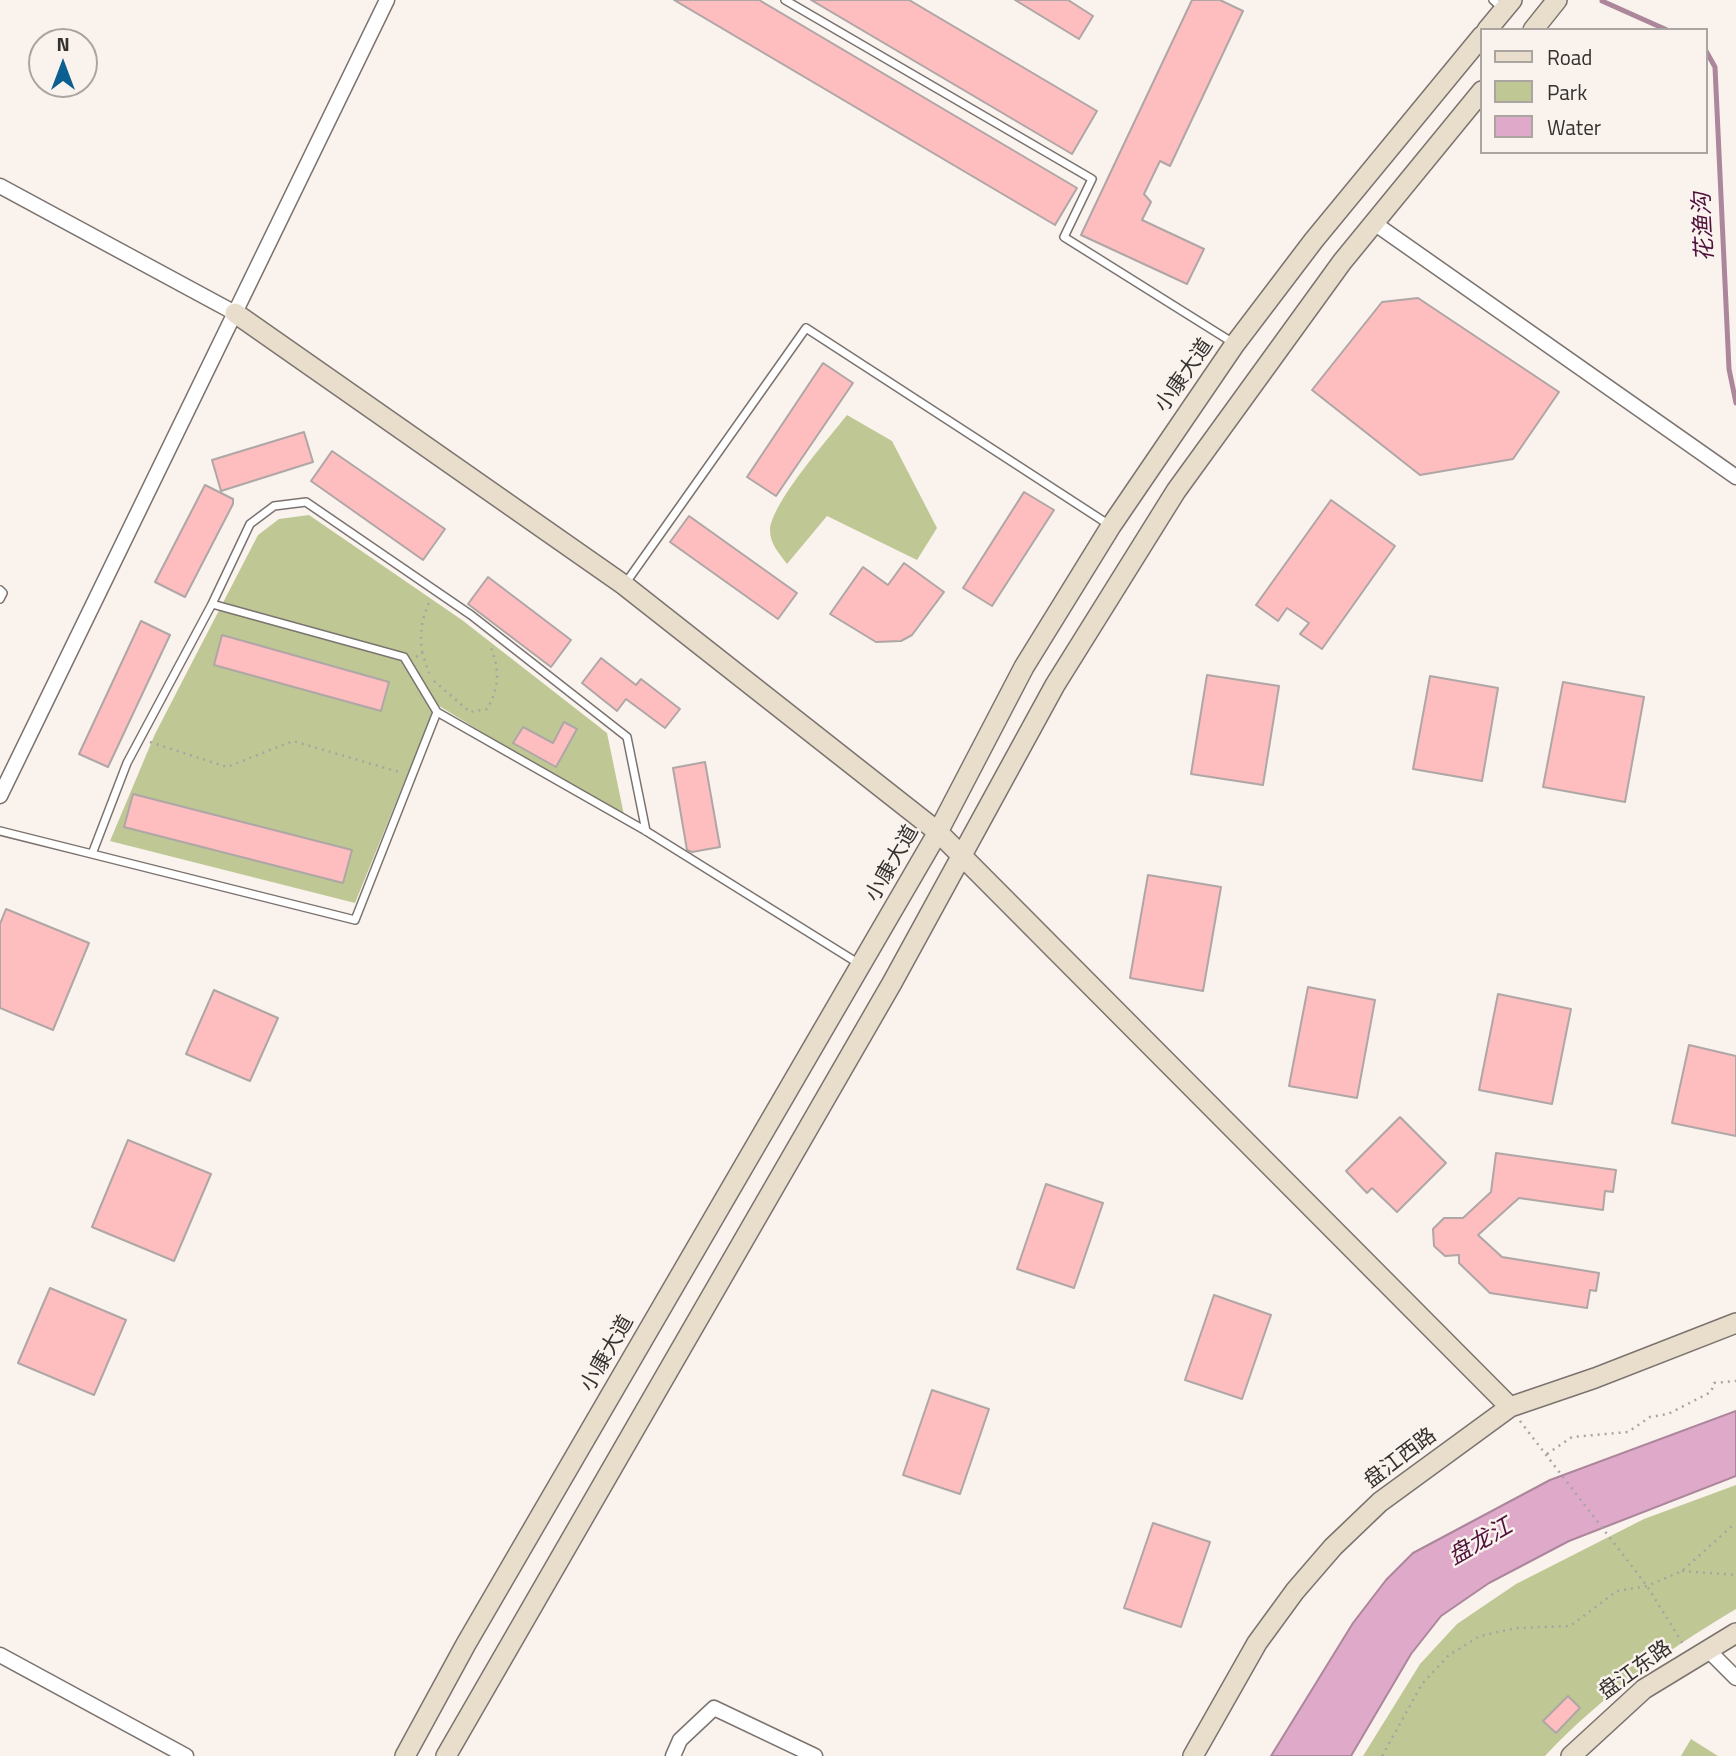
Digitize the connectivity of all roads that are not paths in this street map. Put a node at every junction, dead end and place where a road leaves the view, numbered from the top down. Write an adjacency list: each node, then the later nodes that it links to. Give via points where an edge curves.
1 (387, 0): 11 (street)
2 (785, 0): 12 (lane, via 1092,179 1063,237)
3 (1557, 0): 6 (main road)
4 (1503, 3): 5 (main road)
5 (1488, 28)
6 (1535, 28)
7 (1480, 38): 12 (main road, 小康大道)
8 (1480, 93): 10 (main road)
9 (0, 186): 11 (street)
10 (1374, 223): 13 (street); 25 (main road, via 1266,362 1176,491 1055,685)
11 (235, 313): 15 (main road); 20 (street)
12 (1235, 344): 14 (main road, 小康大道)
13 (1736, 477)
14 (1111, 526): 15 (lane, via 806,328); 23 (main road, 小康大道, via 1024,667)
15 (624, 585): 23 (main road)
16 (0, 590): 17 (lane)
17 (0, 599)
18 (212, 604): 19 (lane, via 404,657); 22 (lane, via 250,524 274,506 306,502 435,591 627,737); 24 (lane, via 140,738)
19 (437, 712): 22 (lane); 24 (lane, via 355,920)
20 (0, 796)
21 (0, 831): 24 (lane)
22 (646, 831): 26 (lane)
23 (938, 832): 25 (main road); 26 (main road, 小康大道)
24 (92, 854)
25 (963, 858): 28 (main road); 35 (main road)
26 (861, 966): 34 (main road, 小康大道)
27 (1736, 1323): 28 (main road, 盘江西路)
28 (1510, 1408): 38 (main road, 盘江西路, via 1380,1502 1333,1547 1257,1643)
29 (1736, 1633): 30 (main road, 盘江东路)
30 (1707, 1649): 32 (street); 39 (main road, 盘江东路, via 1644,1689)
31 (0, 1655): 33 (street)
32 (1736, 1678)
33 (186, 1756)
34 (405, 1756)
35 (446, 1756)
36 (673, 1756): 37 (street, via 680,1740 714,1708)
37 (815, 1756)
38 (1193, 1756)
39 (1571, 1756)

